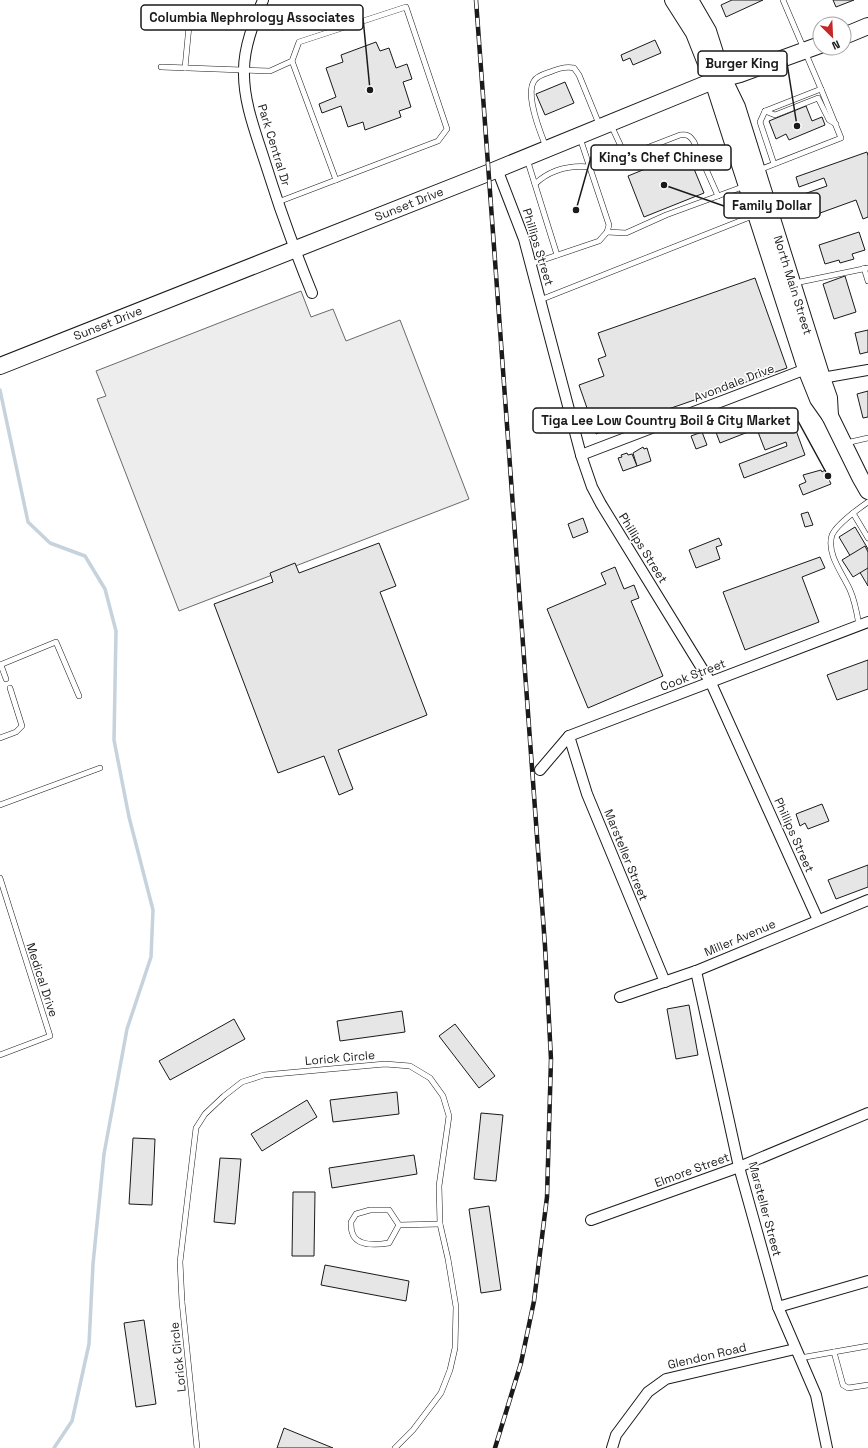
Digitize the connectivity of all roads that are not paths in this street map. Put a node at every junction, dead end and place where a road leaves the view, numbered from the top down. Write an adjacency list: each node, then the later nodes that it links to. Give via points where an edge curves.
1 (263, 0): 13 (street, Park Central Dr, via 247,47)
2 (673, 0): 14 (main road, via 694,33)
3 (690, 0): 14 (main road, North Main Street, via 708,31)
4 (783, 0): 9 (lane)
5 (189, 26): 12 (lane)
6 (868, 26): 7 (main road)
7 (852, 33)
8 (812, 48): 9 (main road, Sunset Drive)
9 (805, 51): 14 (main road, Sunset Drive); 15 (lane)
10 (292, 61): 13 (lane, via 270,71); 26 (lane); 26 (lane, via 299,42 406,7 448,129 438,141)
11 (161, 68): 12 (lane)
12 (185, 68): 13 (lane)
13 (244, 70): 30 (street, Park Central Dr, via 246,98)
14 (718, 80): 18 (main road, Sunset Drive); 25 (main road, North Main Street, via 737,107); 28 (main road, North Main Street)
15 (821, 89): 16 (lane); 17 (lane)
16 (766, 111): 17 (lane, via 775,115 818,98 829,120); 22 (lane, via 760,122)
17 (836, 124): 22 (lane, via 841,138)
18 (605, 125): 19 (main road, Sunset Drive); 20 (lane, via 574,68 559,68 546,73 535,80 531,94 536,120); 29 (lane, via 624,153 631,154 687,134 694,142)
19 (580, 136): 20 (main road, Sunset Drive); 23 (lane)
20 (547, 149): 21 (main road, Sunset Drive)
21 (527, 157): 24 (main road, Sunset Drive); 27 (lane)
22 (774, 164): 25 (lane)
23 (590, 166): 27 (lane, via 556,171 543,176); 32 (lane, via 609,225)
24 (497, 169): 33 (main road, Sunset Drive); 35 (street, Phillips Street)
25 (757, 170): 38 (main road, North Main Street)
26 (336, 180): 30 (lane)
27 (535, 184): 34 (lane)
28 (747, 186): 29 (lane); 31 (main road, North Main Street)
29 (718, 196): 32 (lane, via 626,233)
30 (278, 202): 33 (street, Park Central Dr)
31 (756, 215): 40 (lane); 42 (main road, North Main Street)
32 (607, 232): 34 (lane, via 599,241)
33 (295, 249): 39 (street, Park Central Dr); 41 (main road, Sunset Drive)
34 (557, 255): 35 (lane)
35 (531, 264): 40 (street, Phillips Street)
36 (866, 268): 37 (lane); 38 (lane)
37 (868, 281)
38 (793, 283): 44 (main road, North Main Street)
39 (312, 293)
40 (540, 300): 48 (street, Phillips Street)
41 (0, 366)
42 (806, 369): 45 (main road, North Main Street, via 818,399); 48 (street, Avondale Drive)
43 (868, 370): 44 (street)
44 (822, 378): 45 (main road, North Main Street, via 829,398)
45 (830, 416): 47 (main road, North Main Street)
46 (868, 438): 47 (lane)
47 (843, 444): 49 (main road, North Main Street)
48 (581, 455): 56 (street, Phillips Street, via 592,488 601,504)
49 (865, 481)
50 (868, 502): 51 (lane)
51 (853, 513): 52 (lane); 53 (lane, via 832,535 832,549)
52 (868, 538)
53 (864, 623): 56 (street, Cook Street)
54 (1, 665): 55 (lane); 58 (lane, via 56,642)
55 (6, 679)
56 (711, 683): 59 (street, Cook Street); 66 (street, Phillips Street)
57 (10, 688): 60 (lane, via 22,726 16,732)
58 (79, 696)
59 (569, 736): 62 (street, Cook Street); 68 (street, Marsteller Street, via 587,794)
60 (0, 738)
61 (100, 768): 63 (lane)
62 (540, 770)
63 (0, 805)
64 (0, 878): 70 (lane, Medical Drive, via 50,1036)
65 (868, 900): 66 (street, Miller Avenue)
66 (818, 920): 67 (street, Miller Avenue)
67 (696, 971): 68 (street, Miller Avenue); 72 (street, Marsteller Street)
68 (665, 982): 69 (street, Miller Avenue)
69 (620, 997)
70 (0, 1055)
71 (868, 1114): 72 (street, Elmore Street)
72 (739, 1167): 73 (street, Elmore Street); 77 (street, Marsteller Street)
73 (591, 1220)
74 (440, 1224): 75 (lane); 82 (lane, Lorick Circle, via 439,1186 449,1116 443,1096 430,1078 410,1066 385,1064 264,1076 242,1082 224,1096 205,1114 196,1128 180,1262); 83 (lane, Lorick Circle, via 456,1307 455,1348 441,1393 413,1430)
75 (399, 1225): 75 (lane, via 389,1243 373,1245 356,1240 350,1222 356,1214 370,1210 389,1210)
76 (868, 1281): 77 (street)
77 (778, 1307): 80 (street, Marsteller Street)
78 (868, 1346): 79 (lane)
79 (834, 1352): 80 (lane); 81 (lane, via 843,1385 848,1388)
80 (797, 1353): 84 (street, Glendon Road, via 666,1379 648,1392 616,1435); 85 (street, Marsteller Street, via 816,1395)
81 (868, 1385)
82 (197, 1448)
83 (395, 1448)
84 (612, 1448)
85 (828, 1448)

